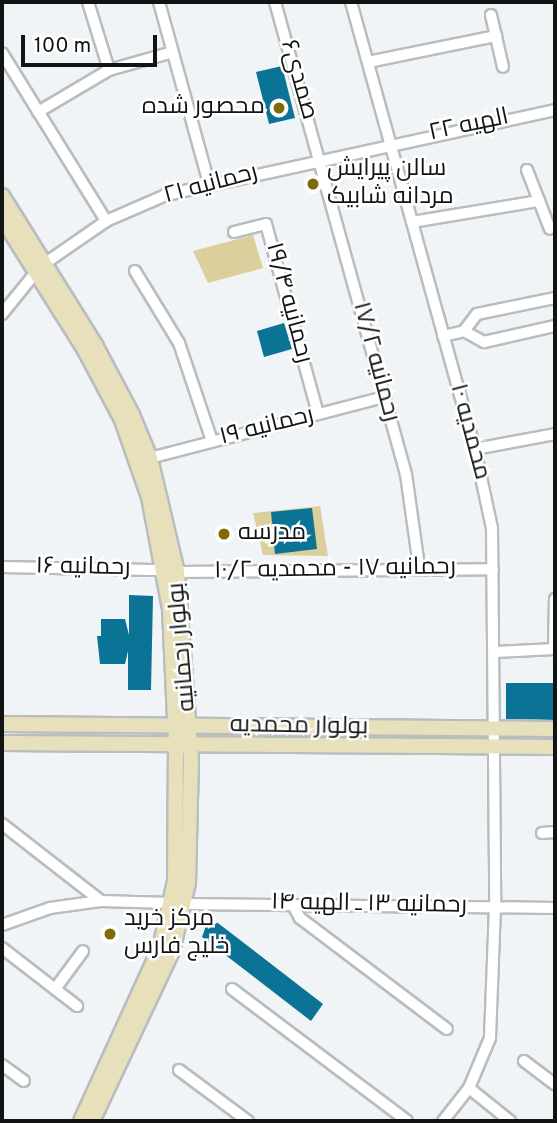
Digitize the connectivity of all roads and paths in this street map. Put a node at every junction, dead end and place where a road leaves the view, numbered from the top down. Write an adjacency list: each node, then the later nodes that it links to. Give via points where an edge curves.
1 (88, 2): 11 (street)
2 (159, 2): 7 (street)
3 (275, 2): 15 (street, صمدی۶)
4 (351, 2): 9 (street, محمدیه ۱۰)
5 (491, 15): 6 (street)
6 (496, 36): 9 (street); 10 (street)
7 (173, 52): 11 (street); 17 (street)
8 (2, 53): 13 (street)
9 (368, 62): 14 (street, محمدیه ۱۰)
10 (503, 67)
11 (109, 70): 13 (street)
12 (552, 109): 14 (street, الهیه ۲۲)
13 (38, 111): 21 (street)
14 (392, 142): 15 (street, رحمانیه ۲۱); 22 (street, محمدیه ۱۰)
15 (321, 158): 17 (street, رحمانیه ۲۱); 32 (street, رحمانیه ۱۷/۲)
16 (527, 170): 19 (street)
17 (209, 183): 21 (street, رحمانیه ۲۱)
18 (2, 196): 25 (main road, بولوار رحمانیه)
19 (539, 201): 22 (street); 23 (street)
20 (2, 218): 25 (main road, بولوار رحمانیه)
21 (106, 221): 25 (street, رحمانیه ۲۱)
22 (412, 222): 31 (street, محمدیه ۱۰)
23 (550, 229)
24 (234, 232): 33 (street, رحمانیه ۱۹/۴, via 266,224)
25 (40, 268): 28 (street, رحمانیه ۲۱); 37 (main road, بولوار رحمانیه, via 95,345); 41 (main road, بولوار رحمانیه, via 122,420)
26 (135, 271): 35 (street, via 179,343)
27 (555, 298): 30 (street, via 477,314)
28 (2, 314)
29 (555, 326): 30 (street, via 484,342)
30 (464, 331): 31 (street)
31 (443, 336): 36 (street, محمدیه ۱۰)
32 (384, 397): 33 (street, رحمانیه ۱۹); 39 (street, رحمانیه ۱۷/۲, via 406,474)
33 (318, 414): 35 (street, رحمانیه ۱۹)
34 (555, 434): 36 (street)
35 (212, 441): 37 (street, رحمانیه ۱۹)
36 (475, 449): 40 (street, محمدیه ۱۰, via 492,528)
37 (150, 458): 41 (main road, بولوار رحمانیه)
38 (2, 567): 41 (street, رحمانیه ۱۶)
39 (419, 567): 40 (street, رحمانیه ۱۷ - محمدیه ۱۰/۲); 41 (street, رحمانیه ۱۷ - محمدیه ۱۰/۲)
40 (493, 569): 44 (street, محمدیه ۱۰)
41 (171, 571): 46 (main road, بولوار رحمانیه)
42 (555, 599): 43 (street)
43 (555, 649): 44 (street)
44 (495, 652): 48 (street, محمدیه ۱۰)
45 (2, 724): 46 (main road, بولوار محمدیه)
46 (182, 726): 48 (main road, بولوار محمدیه); 50 (main road, بولوار رحمانیه)
47 (555, 729): 48 (main road, بولوار محمدیه)
48 (494, 730): 52 (street, محمدیه ۱۰)
49 (2, 743): 50 (main road, بولوار محمدیه)
50 (183, 744): 52 (main road, بولوار محمدیه); 57 (main road, بولوار رحمانیه)
51 (555, 747): 52 (main road, بولوار محمدیه)
52 (494, 748): 59 (street, محمدیه ۱۰)
53 (2, 824): 56 (street)
54 (542, 832): 55 (street)
55 (555, 832)
56 (101, 901): 57 (street, رحمانیه ۱۳ ـ الهیه ۱۴); 61 (street, رحمانیه ۱۳ ـ الهیه ۱۴, via 50,908)
57 (177, 904): 58 (street, رحمانیه ۱۳ ـ الهیه ۱۴); 74 (main road, بولوار رحمانیه); 75 (main road, بولوار رحمانیه, via 172,951)
58 (293, 905): 59 (street, رحمانیه ۱۳ ـ الهیه ۱۴); 67 (street, via 300,918)
59 (495, 906): 60 (street, رحمانیه ۱۳ ـ الهیه ۱۴); 73 (street, محمدیه ۱۰, via 490,1038)
60 (555, 908)
61 (2, 925)
62 (2, 948): 64 (street)
63 (82, 951): 64 (street)
64 (55, 989): 66 (street)
65 (232, 989): 77 (street)
66 (77, 1006)
67 (447, 1029)
68 (524, 1061): 72 (street)
69 (2, 1065): 71 (street)
70 (179, 1070): 76 (street)
71 (24, 1081)
72 (555, 1084)
73 (469, 1088): 78 (street); 79 (street)
74 (81, 1121)
75 (92, 1121)
76 (248, 1121)
77 (407, 1121)
78 (443, 1121)
79 (510, 1121)

